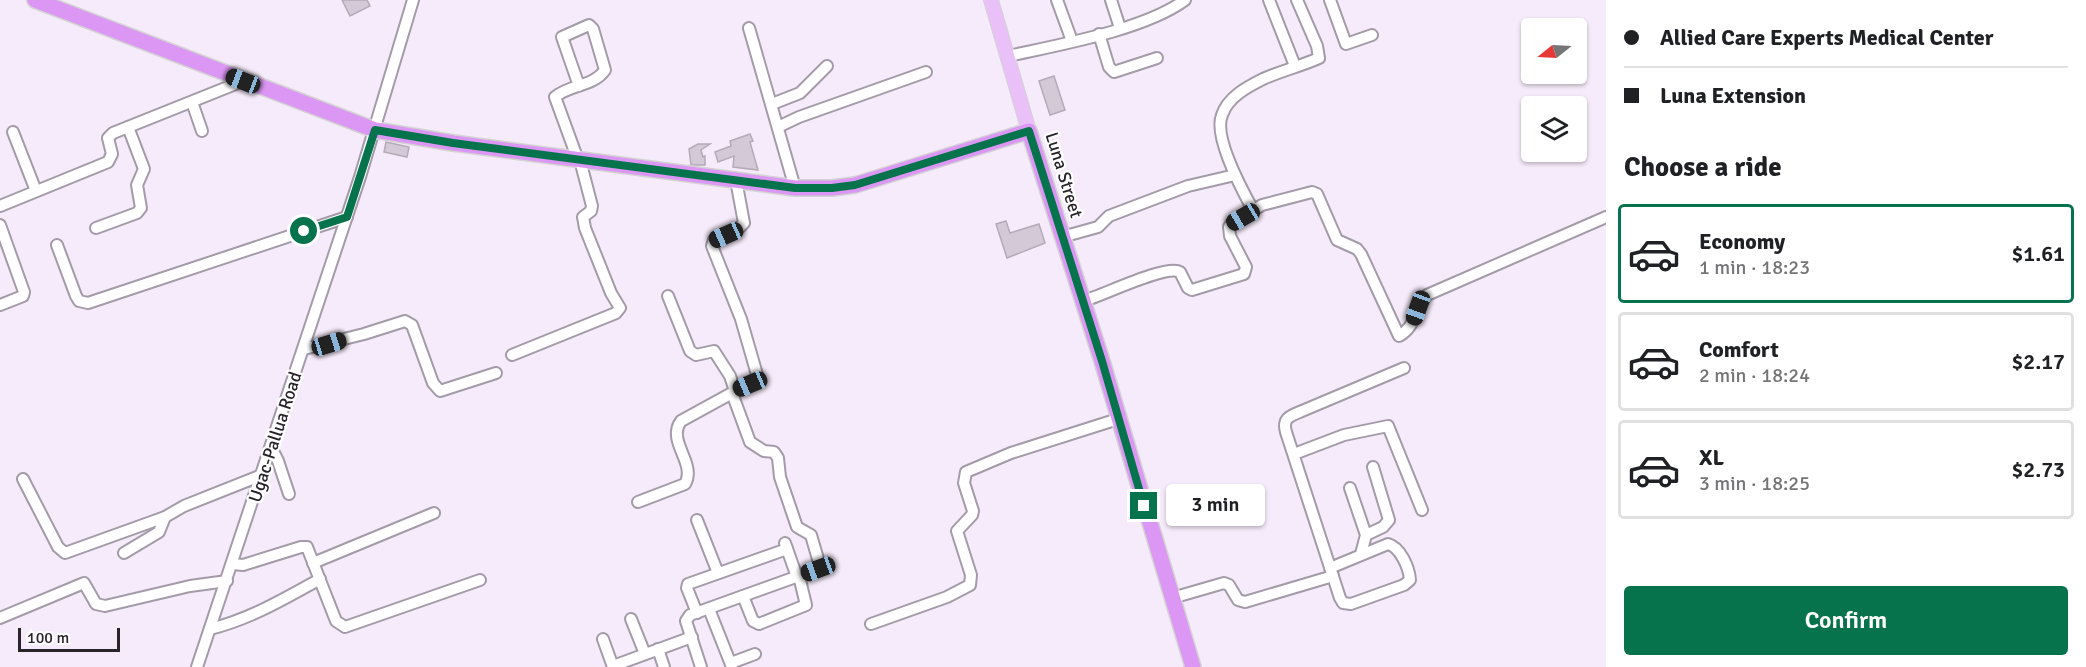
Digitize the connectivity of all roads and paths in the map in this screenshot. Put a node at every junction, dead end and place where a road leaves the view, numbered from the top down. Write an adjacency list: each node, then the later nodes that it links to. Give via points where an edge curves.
1 (35, 0): 22 (highway)
2 (413, 0): 28 (street, Ugac-Pallua Road)
3 (991, 0): 17 (main road, Luna Street)
4 (1057, 0): 16 (street)
5 (1111, 0): 13 (street)
6 (1161, 0): 11 (street)
7 (1185, 0): 11 (street)
8 (1269, 0): 20 (street)
9 (1297, 0): 20 (street, via 1320,56)
10 (1330, 0): 15 (street, via 1346,44)
11 (1165, 12): 13 (street)
12 (749, 28): 25 (street)
13 (1120, 28): 14 (street)
14 (1099, 34): 16 (street); 18 (street, via 1114,72)
15 (1372, 34)
16 (1072, 42): 17 (street)
17 (1008, 56): 30 (main road, Luna Street)
18 (1157, 58)
19 (827, 66): 25 (street, via 800,93)
20 (1295, 66): 33 (street, via 1246,87 1224,109 1220,125)
21 (926, 72): 27 (street)
22 (243, 81): 24 (street); 28 (highway)
23 (579, 86): 23 (street, via 600,77 605,70 594,29 589,25 562,37); 32 (street, via 555,97)
24 (192, 102): 26 (street); 29 (street)
25 (771, 104): 27 (street)
26 (128, 127): 36 (street, via 110,135 112,154 108,162); 42 (street, via 144,169 137,185 141,208)
27 (778, 127): 35 (street)
28 (375, 130): 32 (highway); 39 (street, Ugac-Pallua Road)
29 (202, 131)
30 (1029, 131): 35 (highway, via 855,185); 43 (highway, Luna Street)
31 (14, 132): 36 (street)
32 (579, 160): 34 (highway); 50 (street, via 592,206 583,217 585,228 620,308)
33 (1235, 175): 38 (street); 43 (street, via 1188,186 1109,216 1098,227)
34 (736, 180): 35 (highway); 53 (street, via 744,223 714,240 712,246 758,375 756,381)
35 (795, 188)
36 (36, 191): 37 (street)
37 (0, 206)
38 (1253, 210): 40 (street, via 1299,195 1317,194 1337,240 1362,254 1399,336 1410,329 1427,296); 47 (street, via 1229,227 1246,267 1244,274 1192,290 1180,272 1170,270)
39 (347, 217): 44 (street, via 88,303 76,296); 49 (street, Ugac-Pallua Road)
40 (1606, 217)
41 (0, 225): 45 (street)
42 (96, 228)
43 (1062, 237): 47 (highway, Luna Street)
44 (57, 245)
45 (5, 254): 48 (street, via 24,292 23,296)
46 (668, 296): 53 (street, via 690,351 696,355 714,351 730,376)
47 (1083, 302): 54 (highway, Luna Street)
48 (0, 305)
49 (304, 349): 52 (street, via 405,321 412,325 433,383 440,391); 55 (street, Ugac-Pallua Road)
50 (512, 355)
51 (1404, 368): 56 (street, via 1286,418)
52 (496, 373)
53 (734, 392): 62 (street, via 677,426 675,433 689,474 685,484); 74 (street, via 750,442 774,452 778,458 780,477 797,527 811,535 820,566)
54 (1118, 419): 79 (highway, Luna Street); 84 (street, via 1011,453 966,472 964,483 973,511 957,531 971,575 970,585)
55 (271, 447): 58 (street, Ugac-Pallua Road); 61 (street)
56 (1294, 454): 63 (street, via 1344,435 1388,426); 72 (street)
57 (1373, 467): 67 (street, via 1389,520 1383,528)
58 (262, 475): 65 (street); 71 (street, Ugac-Pallua Road)
59 (23, 479): 65 (street, via 58,547 65,553)
60 (1350, 488): 67 (street)
61 (289, 494)
62 (638, 502)
63 (1422, 510)
64 (434, 513): 70 (street)
65 (165, 517): 68 (street, via 159,532)
66 (697, 520): 73 (street)
67 (1366, 535): 69 (street)
68 (124, 553)
69 (1362, 554): 72 (street); 72 (street, via 1384,544 1395,546 1410,580 1346,605)
70 (314, 563): 71 (street, via 310,550 304,547); 75 (street)
71 (233, 564): 77 (street, Ugac-Pallua Road)
72 (1331, 572): 79 (street, via 1245,602 1238,600 1224,583)
73 (718, 573): 74 (street, via 786,546); 81 (street, via 688,584)
74 (798, 576): 78 (street); 78 (street, via 806,605 759,624 753,621)
75 (320, 579): 76 (street, via 336,621 345,627); 85 (street, via 274,606)
76 (480, 580)
77 (227, 581): 82 (street, via 105,606 96,604 84,583); 85 (street, Ugac-Pallua Road)
78 (743, 596): 80 (street)
79 (1172, 598): 96 (highway, Luna Street)
80 (709, 609): 81 (street); 91 (street)
81 (697, 613): 86 (street, via 686,621)
82 (0, 618)
83 (632, 619): 89 (street)
84 (871, 624)
85 (210, 629): 92 (street, Ugac-Pallua Road)
86 (692, 637): 88 (street); 95 (street)
87 (603, 639): 93 (street)
88 (658, 650): 89 (street); 94 (street)
89 (645, 654): 93 (street)
90 (755, 654): 91 (street)
91 (731, 665)
92 (197, 667)
93 (613, 667)
94 (664, 667)
95 (701, 667)
96 (1193, 667)

